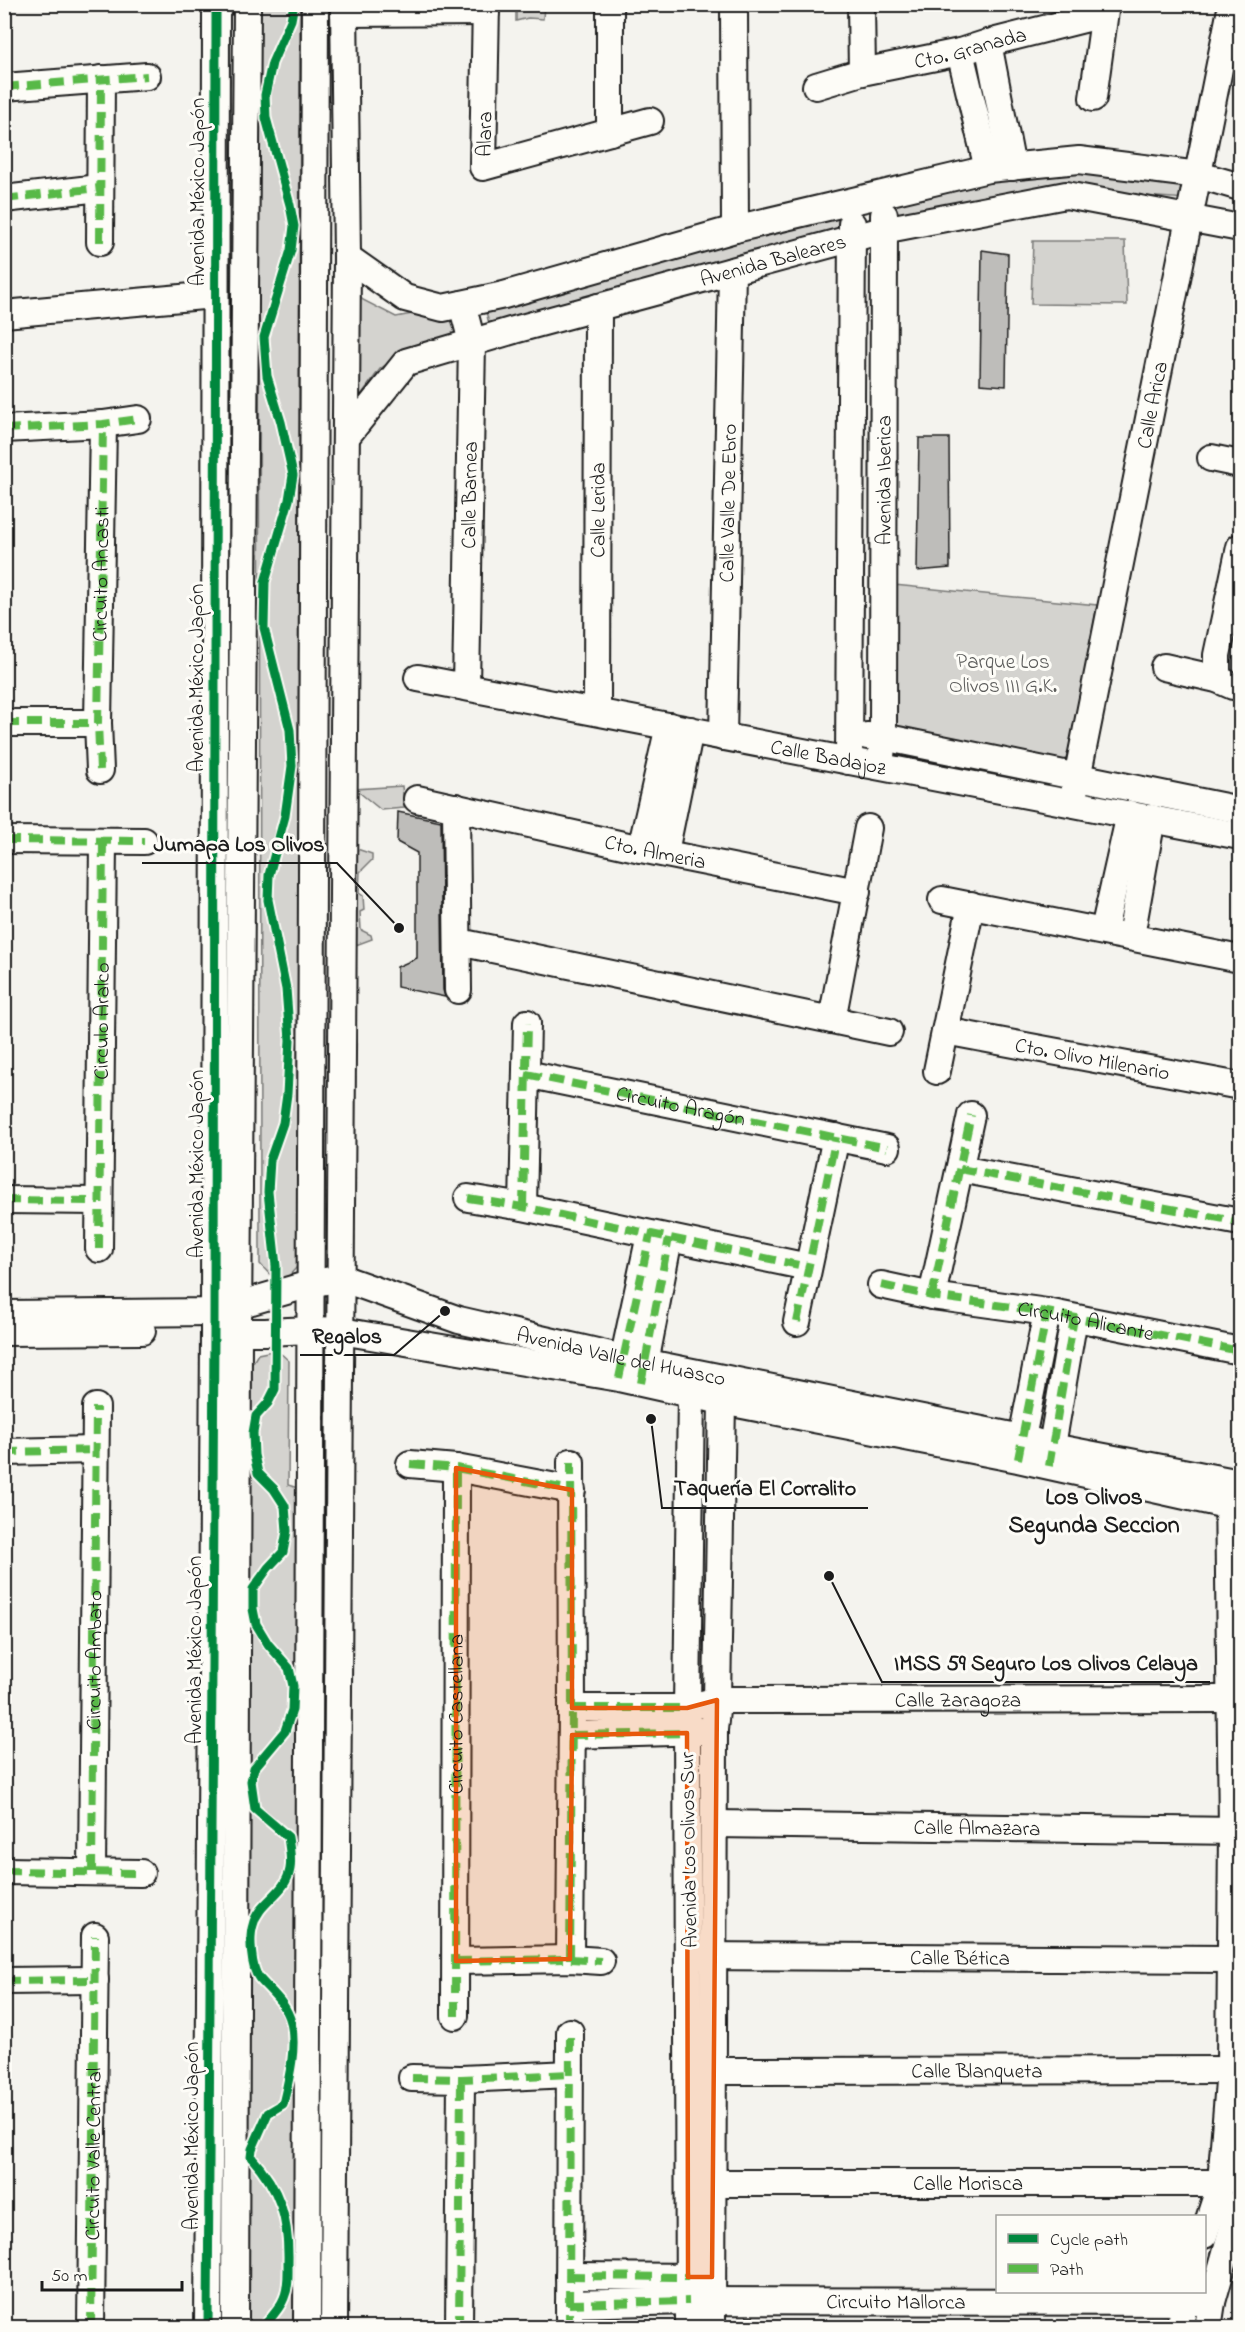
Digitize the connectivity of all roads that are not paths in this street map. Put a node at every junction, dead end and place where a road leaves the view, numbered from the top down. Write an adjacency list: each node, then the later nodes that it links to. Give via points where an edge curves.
1 (222, 4): 36 (street, Avenida México Japón, via 216,9)
2 (247, 4): 114 (street, Avenida México Japón)
3 (315, 4): 54 (street)
4 (610, 4): 20 (street)
5 (735, 4): 30 (street)
6 (861, 4): 13 (street)
7 (1233, 4): 22 (street, Calle Arica)
8 (486, 8): 9 (street); 20 (street, Alara, via 483,167)
9 (344, 9): 34 (street)
10 (1105, 9): 11 (street, Cto. Granada); 18 (street)
11 (988, 43): 12 (street, Cto. Granada); 21 (street)
12 (960, 52): 13 (street, Cto. Granada); 21 (street)
13 (862, 72): 16 (street, Cto. Granada)
14 (147, 76): 15 (street)
15 (100, 79): 17 (street); 24 (street)
16 (816, 86)
17 (4, 87)
18 (1093, 98)
19 (650, 121): 20 (street, Alara)
20 (610, 132)
21 (1000, 168): 22 (street, Avenida Baleares, via 1079,160); 25 (street, Avenida Baleares)
22 (1199, 175): 23 (street, Avenida Baleares); 28 (street, Calle Arica)
23 (1240, 187)
24 (99, 188): 26 (street); 33 (street)
25 (886, 194): 27 (street, Avenida Baleares); 31 (street, Avenida Iberica)
26 (4, 199)
27 (850, 202): 30 (street, Avenida Baleares); 32 (street, Avenida Iberica)
28 (1189, 217): 29 (street, Avenida Baleares); 31 (street, Avenida Baleares, via 1066,195); 66 (street, Calle Arica)
29 (1240, 228)
30 (735, 229): 37 (street, Avenida Baleares, via 504,296)
31 (883, 230): 32 (street, Avenida Baleares); 48 (street, Avenida Iberica)
32 (852, 238): 35 (street, Avenida Baleares); 47 (street, Avenida Iberica)
33 (100, 242)
34 (347, 257): 37 (street, Avenida Baleares, via 405,298 443,308); 44 (street)
35 (732, 271): 38 (street, Avenida Baleares); 61 (street, Calle Valle De Ebro)
36 (214, 295): 39 (street); 114 (street, Avenida México Japón)
37 (462, 304): 40 (street, Calle Barnea)
38 (598, 307): 40 (street, Avenida Baleares); 56 (street, Calle Lerida)
39 (4, 314)
40 (472, 342): 44 (street, Avenida Baleares, via 406,362); 53 (street, Calle Barnea)
41 (138, 419): 42 (street)
42 (103, 424): 43 (street); 58 (street, Circuito Ancasti)
43 (4, 429)
44 (346, 437): 55 (street)
45 (1211, 458): 46 (street)
46 (1240, 465)
47 (851, 501): 48 (street); 60 (street, Avenida Iberica)
48 (883, 502): 62 (street, Avenida Iberica)
49 (1239, 559): 52 (street, via 1217,655)
50 (1164, 667): 52 (street)
51 (418, 678): 53 (street, Calle Badajoz)
52 (1229, 683)
53 (466, 687): 56 (street, Calle Badajoz)
54 (314, 702): 55 (street); 86 (street)
55 (344, 703): 87 (street)
56 (597, 712): 59 (street, Calle Badajoz)
57 (4, 723): 58 (street)
58 (98, 723): 65 (street, Circuito Ancasti)
59 (679, 728): 61 (street, Calle Badajoz); 77 (street)
60 (849, 735): 62 (street, Calle Badajoz); 63 (street, Avenida Iberica)
61 (723, 736): 63 (street, Calle Badajoz)
62 (883, 737): 64 (street, Avenida Iberica); 66 (street, Calle Badajoz)
63 (849, 761): 64 (street, Calle Badajoz)
64 (880, 766): 68 (street, Calle Badajoz)
65 (100, 770)
66 (1077, 778): 68 (street, Calle Arica); 70 (street, Calle Badajoz)
67 (417, 799): 69 (street, Cto. Almeria)
68 (1072, 803): 71 (street, Calle Badajoz)
69 (456, 807): 77 (street, Cto. Almeria); 83 (street)
70 (1240, 810)
71 (1141, 816): 73 (street, Calle Badajoz); 81 (street); 82 (street)
72 (868, 828): 78 (street)
73 (1240, 836)
74 (4, 840): 75 (street)
75 (103, 841): 76 (street); 101 (street, Circulo Aralco)
76 (144, 841)
77 (653, 850): 78 (street, Cto. Almeria)
78 (857, 892): 88 (street)
79 (942, 900): 80 (street)
80 (971, 905): 81 (street); 90 (street)
81 (1104, 930): 82 (street)
82 (1131, 936): 84 (street)
83 (459, 942): 85 (street); 88 (street)
84 (1240, 959)
85 (458, 990)
86 (312, 995): 87 (street); 108 (street)
87 (343, 996): 107 (street)
88 (832, 1020): 91 (street)
89 (527, 1023): 93 (street)
90 (945, 1031): 92 (street); 94 (street, Cto. Olivo Milenario)
91 (889, 1032)
92 (937, 1071)
93 (526, 1074): 96 (street, Circuito Aragón); 102 (street)
94 (1240, 1086)
95 (971, 1115): 98 (street)
96 (836, 1137): 97 (street, Circuito Aragón); 106 (street)
97 (887, 1148)
98 (960, 1169): 103 (street); 110 (street)
99 (468, 1198): 102 (street)
100 (4, 1200): 101 (street)
101 (99, 1201): 105 (street, Circulo Aralco)
102 (523, 1207): 104 (street)
103 (1240, 1221)
104 (660, 1237): 106 (street); 120 (street)
105 (99, 1249)
106 (808, 1267): 115 (street)
107 (341, 1278): 108 (street, Avenida Valle del Huasco); 117 (street); 120 (street, Avenida Valle del Huasco, via 459,1320)
108 (310, 1284): 114 (street, Avenida Valle del Huasco); 116 (street)
109 (881, 1285): 110 (street, Circuito Alicante)
110 (932, 1296): 111 (street, Circuito Alicante)
111 (1047, 1312): 113 (street, Circuito Alicante); 124 (street)
112 (4, 1314): 114 (street, Avenida Valle del Huasco)
113 (1074, 1318): 119 (street, Circuito Alicante); 127 (street)
114 (226, 1320): 116 (street, Avenida Valle del Huasco); 118 (street, Avenida Valle del Huasco); 169 (street, Avenida México Japón); 170 (street, Avenida México Japón)
115 (797, 1322)
116 (310, 1329): 117 (street, Avenida Valle del Huasco); 171 (street)
117 (341, 1331): 120 (street, Avenida Valle del Huasco); 172 (street)
118 (4, 1332)
119 (1240, 1351)
120 (633, 1370): 121 (street, Avenida Valle del Huasco)
121 (692, 1383): 122 (street, Avenida Valle del Huasco); 136 (street, Avenida Los Olivos Sur)
122 (724, 1390): 124 (street, Avenida Valle del Huasco); 134 (street, Avenida Los Olivos Sur)
123 (96, 1407): 125 (street, Circuito Ambato)
124 (1020, 1449): 127 (street, Avenida Valle del Huasco)
125 (95, 1450): 126 (street); 142 (street, Circuito Ambato)
126 (4, 1452)
127 (1050, 1456): 132 (street, Avenida Valle del Huasco)
128 (571, 1462): 131 (street)
129 (410, 1464): 130 (street)
130 (456, 1468): 131 (street); 148 (street, Circuito Castellana)
131 (572, 1490): 135 (street)
132 (1234, 1494): 133 (street)
133 (1230, 1699): 134 (street, Calle Zaragoza); 140 (street)
134 (717, 1700): 136 (street, Calle Zaragoza); 137 (street, Avenida Los Olivos Sur)
135 (572, 1708): 136 (street); 138 (street)
136 (687, 1721): 137 (street); 138 (street); 145 (street, Avenida Los Olivos Sur)
137 (714, 1730): 139 (street, Avenida Los Olivos Sur)
138 (572, 1735): 146 (street)
139 (715, 1824): 140 (street, Calle Almazara); 145 (street, Avenida Los Olivos Sur)
140 (1236, 1830): 147 (street)
141 (4, 1871): 142 (street)
142 (92, 1872): 143 (street)
143 (141, 1873)
144 (95, 1936): 150 (street, Circuito Valle Central)
145 (701, 1956): 147 (street, Calle Bética); 155 (street, Avenida Los Olivos Sur); 164 (street, Avenida Los Olivos Sur)
146 (570, 1959): 148 (street); 149 (street)
147 (1229, 1959): 154 (street)
148 (456, 1961): 152 (street, Circuito Castellana)
149 (601, 1961)
150 (95, 1980): 151 (street); 168 (street, Circuito Valle Central)
151 (4, 1981)
152 (455, 2016)
153 (570, 2032): 156 (street)
154 (1235, 2069): 155 (street, Calle Blanqueta); 160 (street)
155 (713, 2071): 159 (street, Avenida Los Olivos Sur)
156 (570, 2074): 158 (street); 163 (street)
157 (412, 2078): 158 (street)
158 (461, 2079): 173 (street)
159 (714, 2183): 160 (street, Calle Morisca); 164 (street, Avenida Los Olivos Sur)
160 (1221, 2184): 162 (street)
161 (1240, 2203): 165 (street)
162 (1206, 2229)
163 (569, 2276): 164 (street); 167 (street)
164 (700, 2289): 166 (street, Circuito Mallorca); 167 (street); 174 (street, Avenida Los Olivos Sur); 175 (street, Avenida Los Olivos Sur)
165 (1212, 2301): 166 (street, Circuito Mallorca); 176 (street)
166 (1183, 2307)
167 (569, 2316)
168 (91, 2328)
169 (208, 2328)
170 (236, 2328)
171 (307, 2328)
172 (334, 2328)
173 (459, 2328)
174 (689, 2328)
175 (712, 2328)
176 (1208, 2328)

